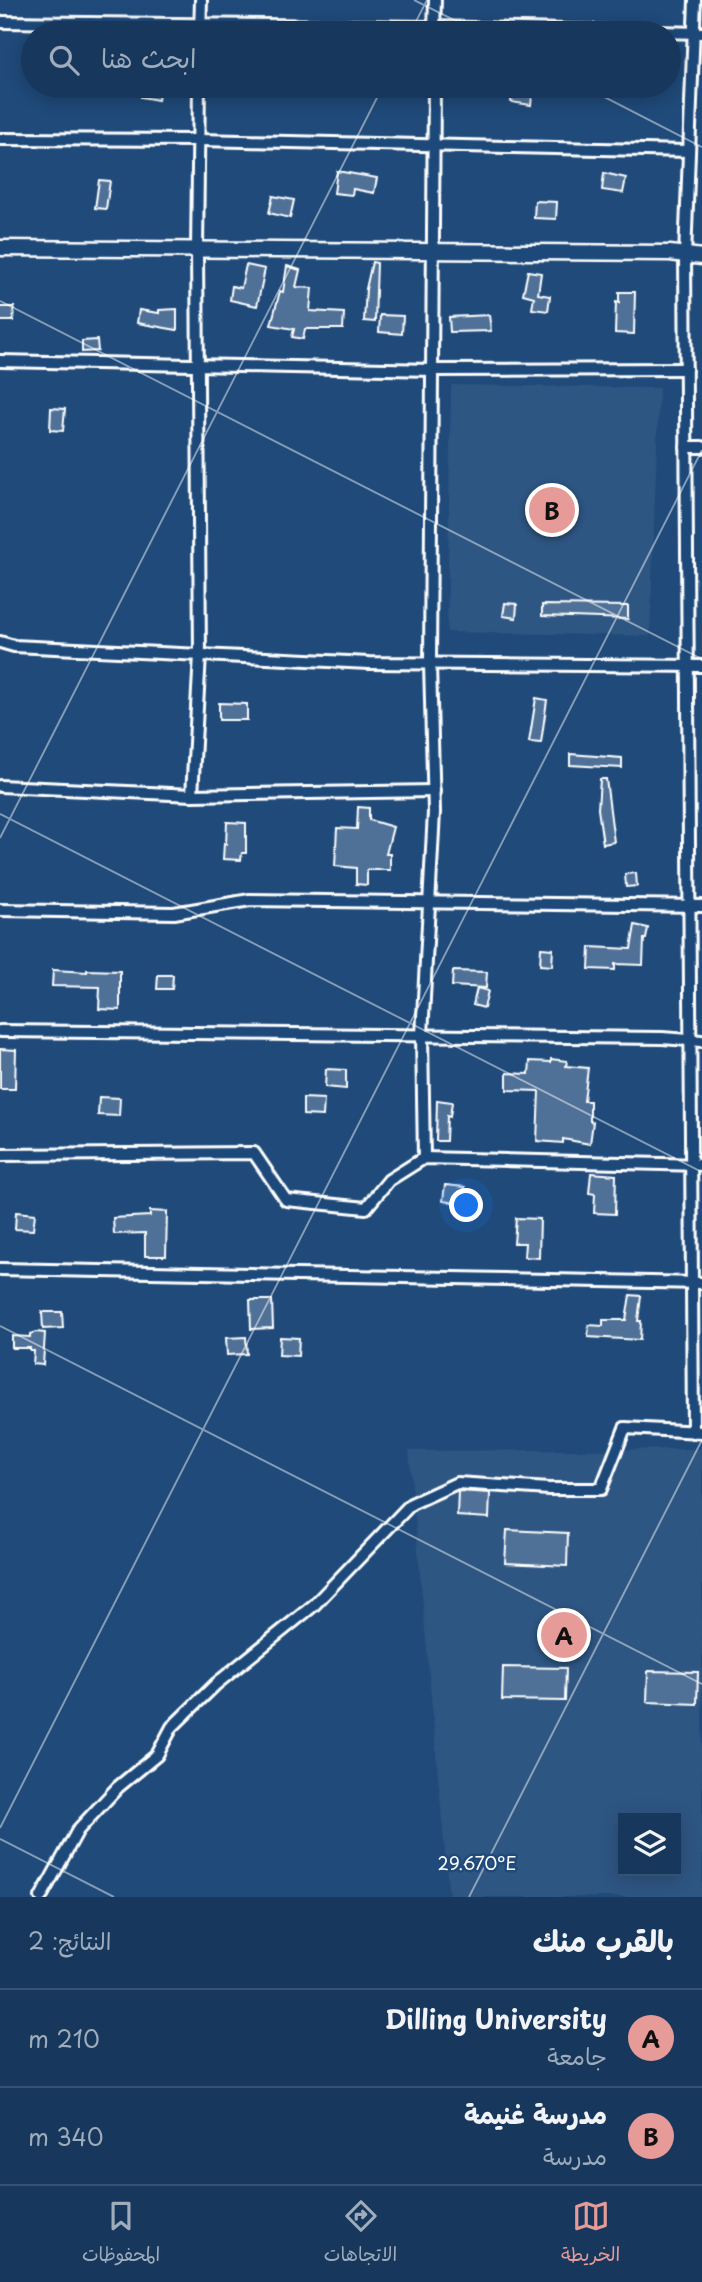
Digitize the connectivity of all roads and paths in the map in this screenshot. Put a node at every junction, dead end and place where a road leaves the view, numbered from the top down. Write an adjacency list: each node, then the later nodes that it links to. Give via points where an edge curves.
1 (201, 0): 4 (street)
2 (435, 0): 5 (street)
3 (695, 0): 8 (street)
4 (200, 21)
5 (434, 21)
6 (0, 22): 7 (street)
7 (21, 23)
8 (697, 33): 14 (street)
9 (199, 98): 12 (street)
10 (434, 98): 13 (street)
11 (0, 139): 12 (street)
12 (198, 140): 13 (street); 16 (street)
13 (434, 145): 14 (street); 17 (street)
14 (688, 150): 18 (street)
15 (0, 248): 16 (street)
16 (197, 250): 17 (street); 21 (street)
17 (434, 251): 18 (street); 23 (street)
18 (685, 256): 19 (street); 22 (street)
19 (702, 257)
20 (0, 361): 21 (street)
21 (198, 364): 23 (street); 27 (street)
22 (686, 369): 23 (street); 24 (street)
23 (433, 370): 28 (street)
24 (686, 447): 25 (street); 29 (street)
25 (702, 447)
26 (0, 642): 27 (street)
27 (200, 655): 28 (street); 33 (street)
28 (430, 664): 29 (street); 32 (street)
29 (688, 666): 30 (street); 34 (street)
30 (702, 666)
31 (0, 786): 33 (street)
32 (433, 791): 33 (street); 36 (street)
33 (192, 795)
34 (689, 799): 35 (street); 37 (street)
35 (702, 799)
36 (429, 903): 37 (street); 39 (street, via 250,900 174,913); 41 (street)
37 (689, 906): 38 (street); 42 (street)
38 (702, 906)
39 (0, 910)
40 (0, 1031): 41 (street)
41 (422, 1035): 42 (street); 44 (street)
42 (696, 1041): 45 (street)
43 (0, 1155): 44 (street, via 254,1153 286,1200 366,1208 389,1180)
44 (424, 1158): 45 (street)
45 (696, 1165): 47 (street)
46 (0, 1269): 47 (street)
47 (697, 1283): 48 (street)
48 (697, 1432): 49 (street, via 625,1428 601,1489 457,1483 411,1504 314,1605 216,1684 172,1727 157,1755 118,1787 78,1830)
49 (41, 1897)

